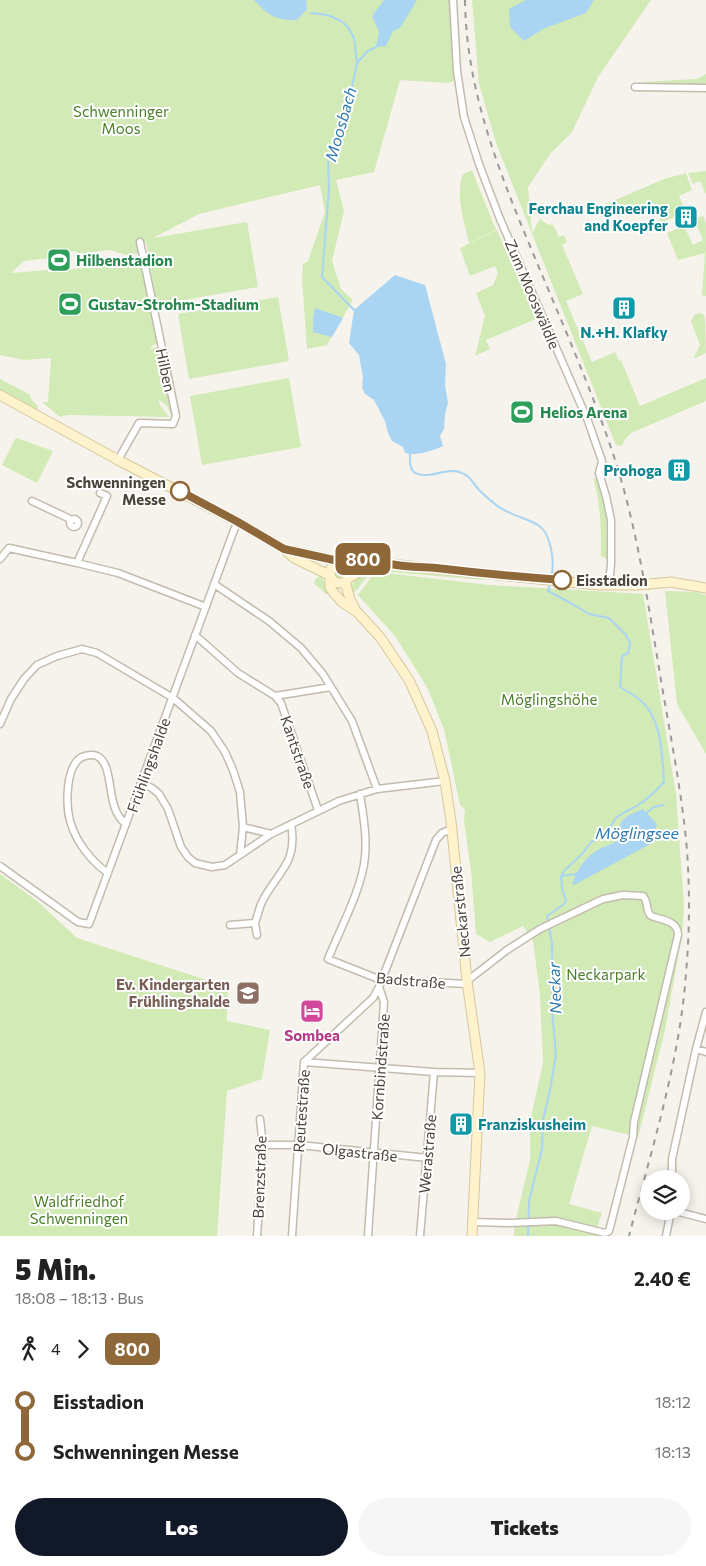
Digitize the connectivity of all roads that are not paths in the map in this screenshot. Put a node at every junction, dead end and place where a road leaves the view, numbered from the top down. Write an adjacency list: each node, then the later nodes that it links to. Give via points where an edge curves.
1 (453, 0): 19 (street, Zum Mooswäldle, via 458,80 464,117 500,219 588,421 602,461 599,473 611,520)
2 (635, 87): 3 (street)
3 (706, 88)
4 (140, 242): 6 (street, Hilben, via 176,416 173,424 138,423)
5 (0, 395): 6 (main road)
6 (118, 460): 10 (main road)
7 (100, 493): 13 (street, via 107,496)
8 (32, 501): 9 (street)
9 (71, 521)
10 (238, 522): 11 (main road); 18 (street, Frühlingshalde)
11 (284, 549): 14 (main road); 16 (main road)
12 (0, 559): 13 (street, via 8,548)
13 (77, 562): 21 (street, via 118,573)
14 (341, 563): 15 (main road, via 360,559); 16 (main road, via 332,566); 17 (main road, via 350,570)
15 (390, 564): 17 (main road, via 365,568); 19 (main road)
16 (330, 577): 17 (main road, via 337,583); 22 (main road, Neckarstraße, via 330,587 342,602)
17 (347, 580): 22 (main road, Neckarstraße, via 350,599)
18 (214, 584): 21 (street, Frühlingshalde); 24 (street, via 269,621 301,648)
19 (609, 585): 20 (main road, bridge, via 672,582)
20 (706, 588)
21 (206, 607): 23 (street, Frühlingshalde)
22 (357, 612): 28 (main road, Neckarstraße, via 380,637 413,688 432,731)
23 (196, 635): 25 (street, Kantstraße, via 238,673); 26 (street, Frühlingshalde)
24 (331, 688): 25 (street, Kantstraße); 30 (street, via 352,721)
25 (275, 696): 32 (street, Kantstraße, via 281,704)
26 (172, 698): 27 (street, via 97,653 82,649 37,665 11,699); 29 (street, Frühlingshalde); 35 (street, via 212,731 225,752 240,792)
27 (0, 724)
28 (445, 781): 30 (street); 36 (main road, Neckarstraße)
29 (141, 783): 33 (street, Frühlingshalde); 38 (street, via 159,794 168,809 181,847 195,863 212,867 225,865)
30 (377, 789): 31 (street)
31 (360, 794): 32 (street); 45 (street, Badstraße, via 365,856 360,883 328,959)
32 (318, 810): 34 (street)
33 (126, 824): 40 (street, Frühlingshalde); 40 (street, via 118,816 112,800 103,761 87,755 79,759 68,783 70,822 84,849)
34 (291, 824): 37 (street); 41 (street, via 293,849 289,862 262,901)
35 (243, 827): 37 (street); 38 (street)
36 (452, 829): 44 (main road, Neckarstraße); 45 (street, via 436,840)
37 (271, 834): 38 (street)
38 (240, 855)
39 (0, 866): 40 (street, Frühlingshalde, via 78,922 90,924)
40 (108, 873)
41 (256, 923): 42 (street); 43 (street)
42 (230, 924)
43 (257, 935)
44 (468, 982): 45 (street, Badstraße); 52 (main road, Neckarstraße); 62 (street, via 527,936 603,899 643,896 651,916 676,926 678,935 609,1231 556,1221)
45 (380, 983): 49 (street, Reutestraße, via 373,998); 50 (street, Kornbindstraße, via 384,1002)
46 (706, 1012): 47 (street)
47 (696, 1049): 48 (street); 58 (street)
48 (706, 1052)
49 (304, 1062): 50 (street); 55 (street, Reutestraße)
50 (379, 1068): 51 (street); 56 (street, Kornbindstraße)
51 (434, 1072): 52 (street); 57 (street, Werastraße)
52 (480, 1074): 62 (main road, Neckarstraße)
53 (260, 1119): 54 (street, Brenzstraße)
54 (263, 1145): 55 (street, Olgastraße); 63 (street, Brenzstraße)
55 (299, 1145): 56 (street, Olgastraße); 64 (street, Reutestraße)
56 (374, 1154): 57 (street, Olgastraße); 65 (street, Kornbindstraße)
57 (428, 1158): 66 (street, Werastraße)
58 (672, 1170)
59 (690, 1215): 60 (street)
60 (706, 1219)
61 (670, 1220): 68 (street)
62 (472, 1222): 67 (main road, Neckarstraße)
63 (257, 1236)
64 (292, 1236)
65 (368, 1236)
66 (420, 1236)
67 (472, 1236)
68 (666, 1236)

